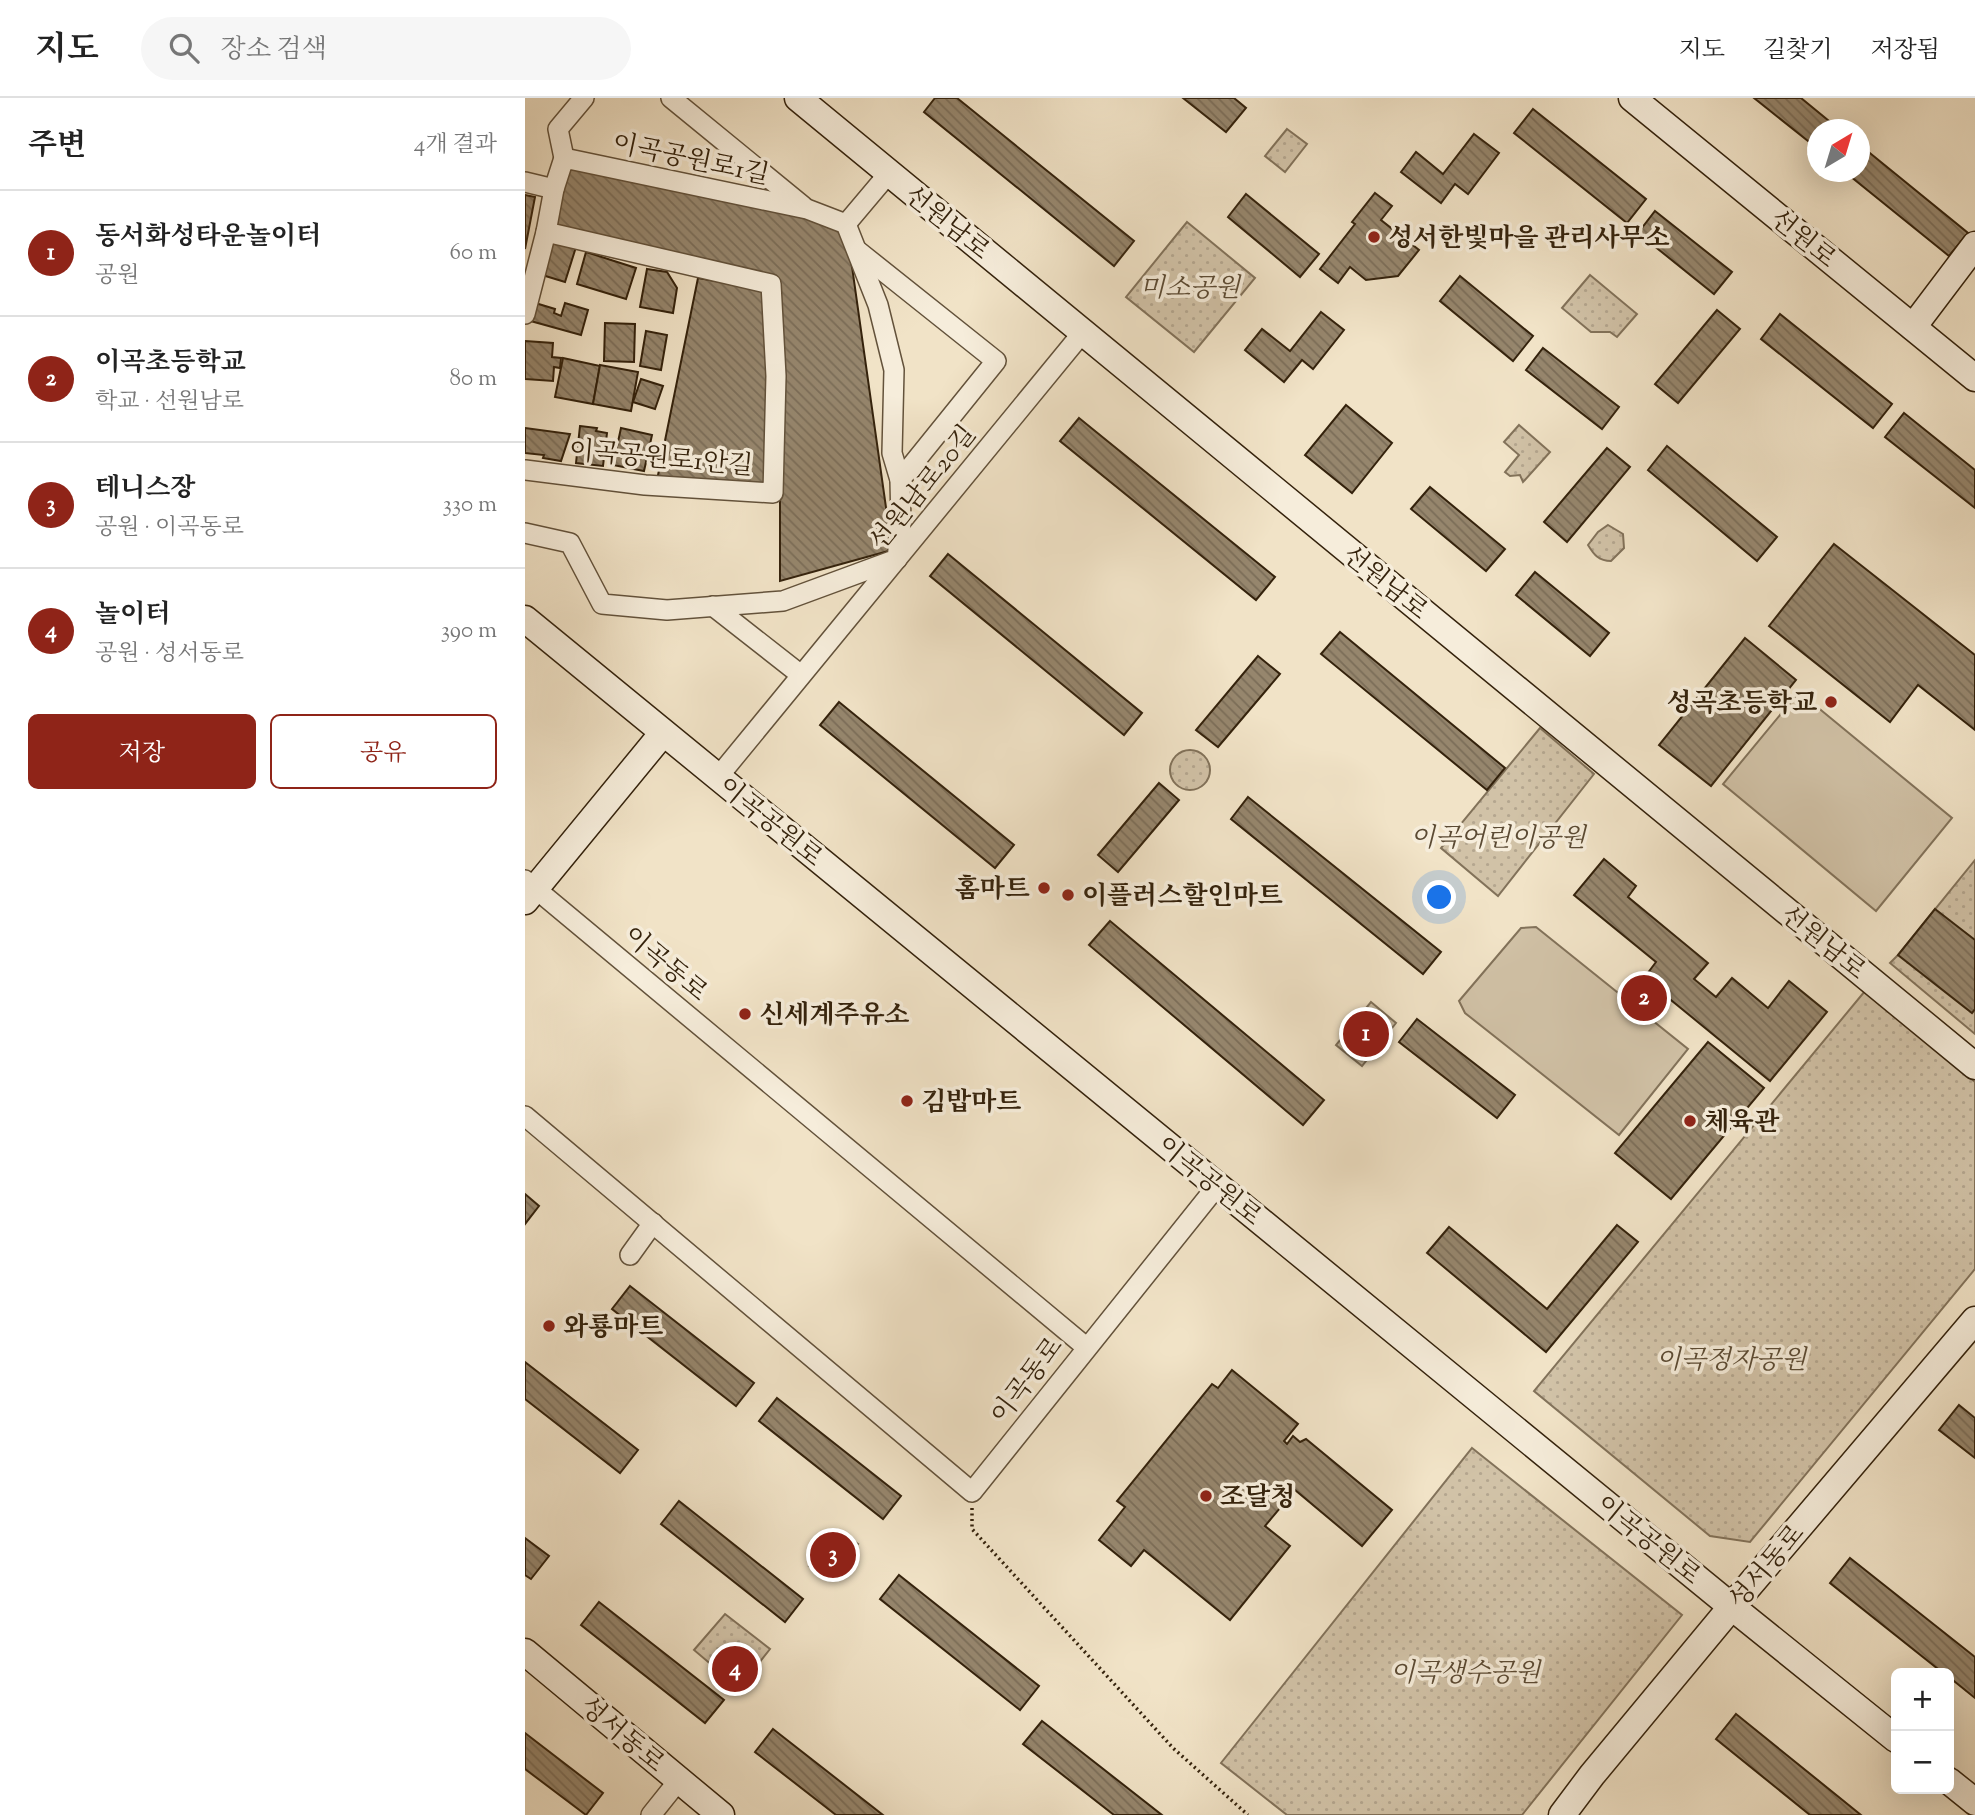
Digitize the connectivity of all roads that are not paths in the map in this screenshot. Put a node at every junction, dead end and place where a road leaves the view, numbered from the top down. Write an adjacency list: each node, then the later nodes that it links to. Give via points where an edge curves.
1 (584, 98): 5 (street, via 558,129)
2 (670, 98): 9 (street, 이곡공원로1길)
3 (798, 98): 6 (main road, 선원남로)
4 (1632, 98): 15 (main road, 선원로)
5 (564, 158): 8 (street); 9 (street, 이곡공원로1길)
6 (889, 173): 10 (street); 16 (main road, 선원남로)
7 (525, 182): 8 (street)
8 (554, 189): 11 (street)
9 (807, 209): 10 (street, 이곡공원로1길)
10 (846, 225): 13 (street)
11 (546, 232): 14 (street); 18 (street, 이곡공원로1안길, via 771,284 776,376 773,493 645,485)
12 (1975, 245): 15 (main road)
13 (857, 250): 19 (street, via 878,305 894,370 892,453); 19 (street, via 996,361)
14 (525, 314)
15 (1913, 327): 17 (main road, 선원로)
16 (1083, 332): 21 (street, 선원남로20길); 28 (main road, 선원남로)
17 (1975, 378)
18 (525, 470)
19 (900, 480): 21 (street)
20 (525, 533): 22 (street, via 570,543 602,604 667,610)
21 (897, 559): 22 (street, via 783,601); 24 (street, 선원남로20길)
22 (713, 606): 24 (street)
23 (525, 619): 25 (main road, 이곡공원로)
24 (801, 675): 26 (street, 선원남로20길)
25 (663, 733): 26 (main road, 이곡공원로); 27 (main road)
26 (718, 777): 30 (main road, 이곡공원로)
27 (528, 889): 34 (street, 이곡동로)
28 (1975, 1066)
29 (525, 1116): 31 (street)
30 (1217, 1186): 34 (street); 35 (main road, 이곡공원로)
31 (653, 1223): 32 (street); 34 (street, 이곡동로, via 972,1492)
32 (630, 1255)
33 (1975, 1320): 35 (main road, 성서동로)
34 (1086, 1348)
35 (1732, 1607): 37 (main road, 이곡공원로); 43 (main road, 성서동로)
36 (525, 1652): 38 (main road, 성서동로)
37 (1891, 1735)
38 (679, 1780): 41 (street); 42 (main road, 성서동로)
39 (1954, 1785): 40 (main road)
40 (1975, 1802)
41 (651, 1815)
42 (722, 1815)
43 (1562, 1815)

